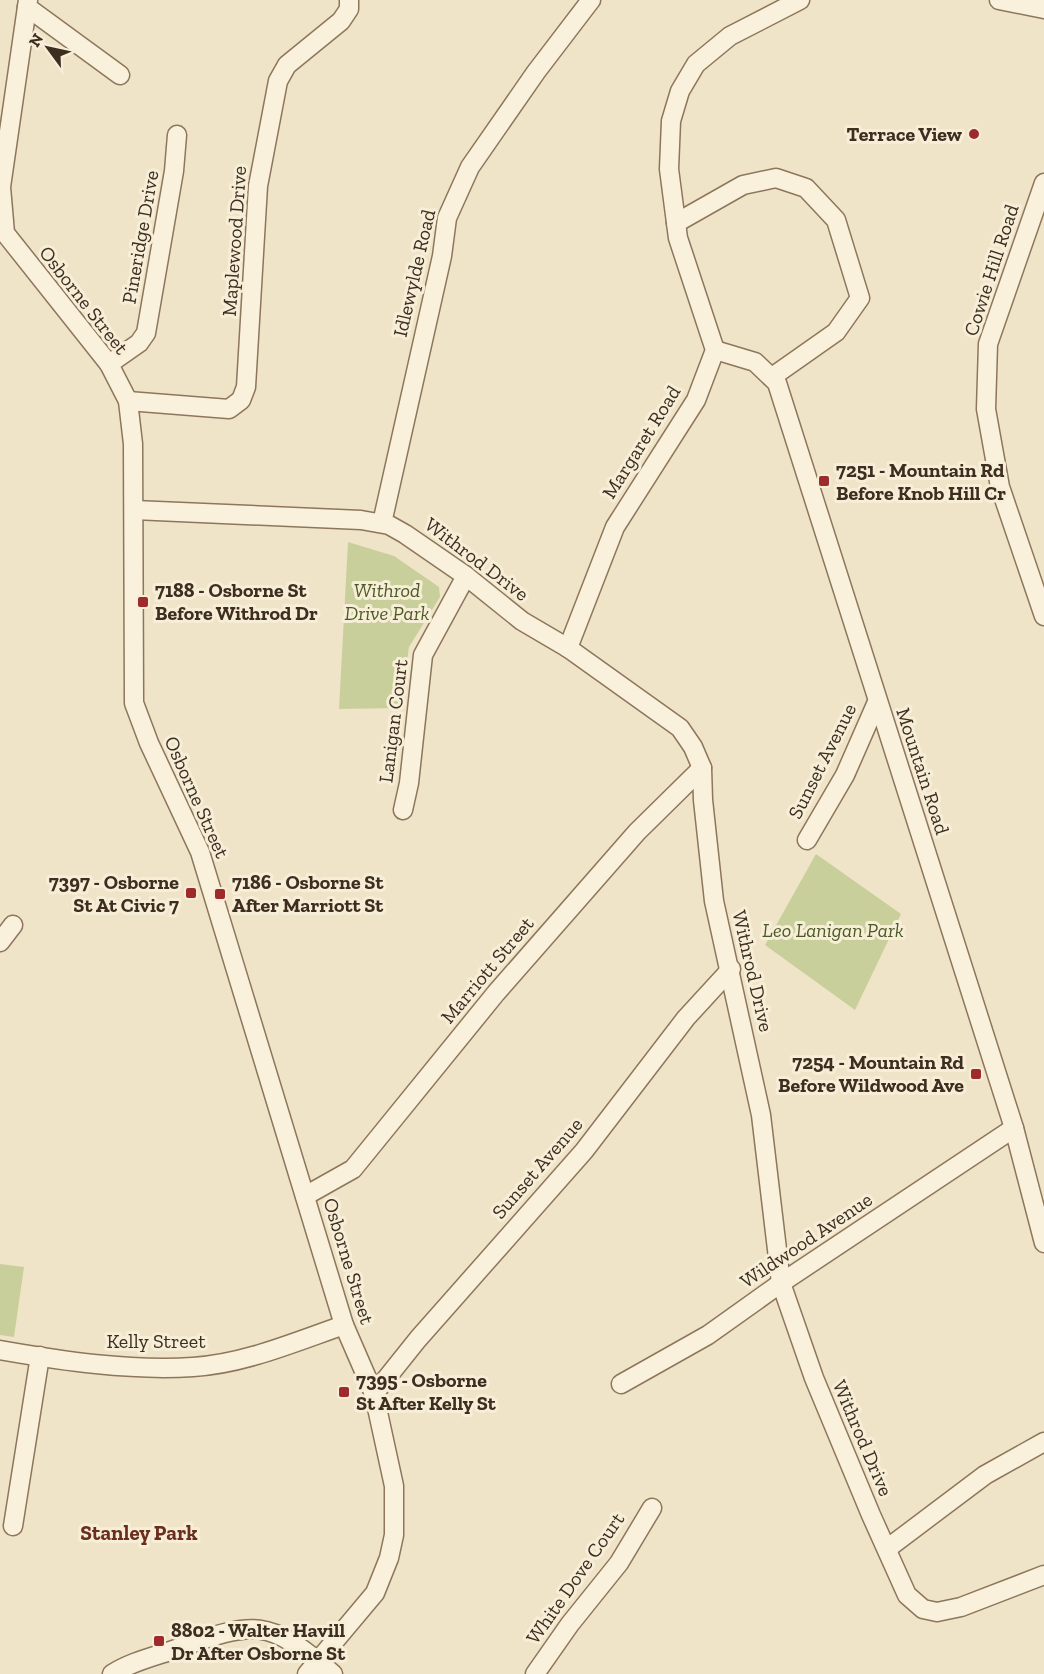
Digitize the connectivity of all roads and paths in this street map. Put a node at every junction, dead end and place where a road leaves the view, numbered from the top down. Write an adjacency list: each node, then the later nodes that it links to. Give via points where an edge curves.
1 (350, 0): 16 (street, Maplewood Drive, via 341,21 287,65 278,81 257,195 244,395 229,409)
2 (591, 0): 18 (street, Idlewylde Road, via 470,168 447,218 442,256)
3 (800, 0): 12 (street, via 730,36 696,64 680,91 671,120 669,169)
4 (999, 0): 6 (street)
5 (28, 4): 7 (street); 10 (street, Osborne Street)
6 (1044, 9)
7 (120, 75)
8 (177, 135): 14 (street, Pineridge Drive, via 146,333 139,343)
9 (1044, 183): 11 (street, Cowie Hill Road)
10 (0, 188): 14 (street, Osborne Street, via 5,233)
11 (1040, 205): 20 (street, Cowie Hill Road, via 988,344 986,409 1000,487)
12 (676, 223): 13 (street); 15 (street, via 743,185 776,178 806,188 836,220 860,298 836,332)
13 (715, 350): 15 (street, Mountain Road, via 746,357); 21 (street, Margaret Road, via 696,400 615,527)
14 (109, 364): 16 (street, Osborne Street)
15 (772, 377): 22 (street, Mountain Road)
16 (128, 401): 17 (street, Osborne Street)
17 (134, 510): 18 (street, Withrod Drive); 30 (street, Osborne Street, via 134,703 200,852)
18 (382, 523): 19 (street, Withrod Drive)
19 (466, 576): 21 (street, Withrod Drive, via 522,621); 24 (street, Lanigan Court, via 423,655)
20 (1044, 616)
21 (568, 648): 23 (street, Withrod Drive, via 680,728)
22 (877, 702): 25 (street, Sunset Avenue, via 845,775); 29 (street, Mountain Road)
23 (702, 768): 28 (street, Withrod Drive, via 714,901); 30 (street, Marriott Street, via 637,832 496,993 353,1169)
24 (403, 810)
25 (807, 840)
26 (13, 925): 27 (street)
27 (0, 942)
28 (731, 969): 32 (street, Withrod Drive, via 761,1115); 37 (street, Sunset Avenue, via 686,1018 584,1151)
29 (1014, 1128): 31 (street, Mountain Road); 32 (street, Wildwood Avenue)
30 (305, 1196): 33 (street, Osborne Street)
31 (1044, 1243)
32 (781, 1282): 36 (street, Wildwood Avenue, via 708,1335); 41 (street, Withrod Drive, via 814,1378)
33 (344, 1325): 35 (street, Kelly Street, via 252,1356 194,1367 116,1366); 37 (street, Osborne Street)
34 (0, 1350): 35 (street, Kelly Street)
35 (40, 1356): 40 (street)
36 (621, 1384)
37 (374, 1394): 43 (street, Osborne Street, via 394,1486 392,1547 375,1593)
38 (1044, 1442): 41 (street, via 985,1475)
39 (652, 1508): 46 (street, White Dove Court, via 619,1563)
40 (13, 1526)
41 (888, 1548): 42 (street, Withrod Drive, via 907,1595 917,1606 930,1611 961,1607)
42 (1044, 1575)
43 (313, 1668): 44 (street, via 288,1639 262,1629 231,1629); 45 (street)
44 (112, 1674)
45 (333, 1674)
46 (535, 1674)

